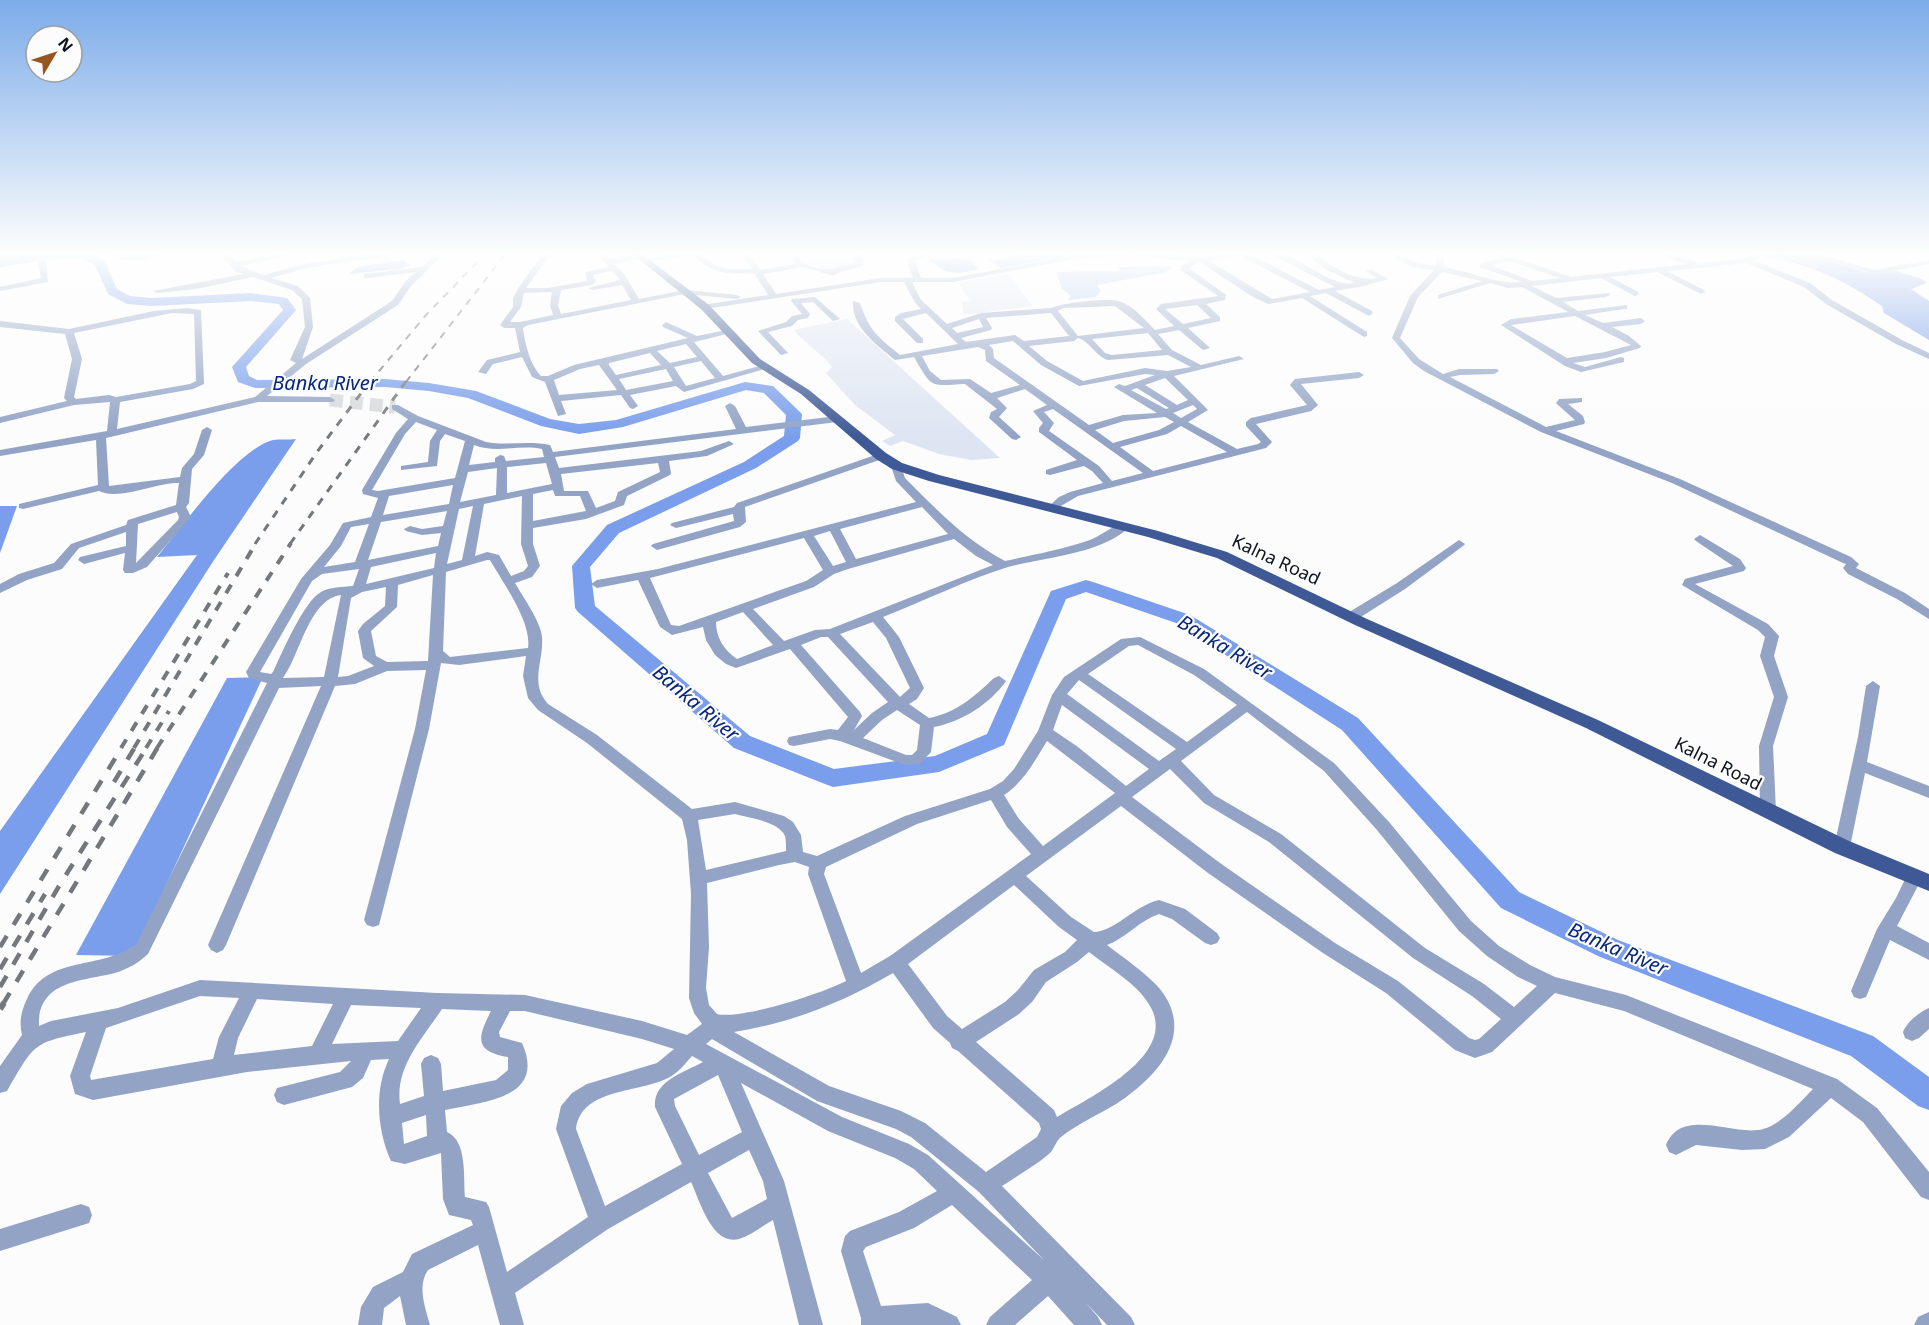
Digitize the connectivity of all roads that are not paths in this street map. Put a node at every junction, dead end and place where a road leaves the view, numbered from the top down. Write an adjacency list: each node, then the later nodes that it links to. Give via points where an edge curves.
1 (160, 314): 36 (street)
2 (198, 314): 76 (street, via 201,382)
3 (308, 314): 55 (street, via 309,327 295,360)
4 (378, 314): 55 (street)
5 (513, 314): 29 (street, via 504,325)
6 (561, 314): 23 (street)
7 (712, 314): 34 (main road, Kalna Road)
8 (806, 314): 49 (street, via 789,324 762,331)
9 (831, 314): 25 (street)
10 (859, 314): 50 (street, via 870,335 896,357)
11 (910, 314): 42 (street, via 898,320)
12 (932, 314): 33 (street)
13 (1039, 314): 26 (street)
14 (1056, 314): 39 (street)
15 (1134, 314): 35 (street)
16 (1168, 314): 31 (street)
17 (1212, 314): 31 (street, via 1217,320)
18 (1332, 314): 37 (street)
19 (1406, 314): 63 (street, via 1396,338 1416,361)
20 (1563, 314): 32 (street, via 1505,325 1577,368 1589,369 1623,359 1615,353 1637,346)
21 (1578, 314): 32 (street)
22 (1850, 314): 51 (street)
23 (557, 316): 29 (street)
24 (981, 316): 26 (street); 33 (street); 41 (street, via 988,328)
25 (836, 319)
26 (1013, 321): 43 (street)
27 (1641, 321): 32 (street)
28 (0, 324): 36 (street)
29 (522, 325): 48 (street, via 519,335)
30 (666, 325): 40 (street)
31 (1181, 326): 35 (street); 45 (street)
32 (1601, 326)
33 (947, 327): 41 (street)
34 (728, 331): 40 (street); 57 (main road, Kalna Road, via 749,355)
35 (1151, 331): 38 (street); 47 (street)
36 (69, 332): 80 (street, via 76,359 69,394)
37 (1364, 334)
38 (1086, 337): 39 (street); 47 (street, via 1102,355 1111,358)
39 (1074, 338): 43 (street)
40 (692, 340): 46 (street); 52 (street)
41 (961, 340): 44 (street); 50 (street)
42 (921, 341)
43 (1018, 341): 44 (street); 67 (street, via 1044,363 1078,383)
44 (980, 344): 69 (street, via 989,350 989,358)
45 (1206, 348)
46 (652, 350): 54 (street); 56 (street)
47 (1169, 352): 58 (street)
48 (525, 353): 60 (street, via 490,362); 65 (street, via 537,378)
49 (784, 353)
50 (917, 355): 75 (street, via 936,382 967,381)
51 (1929, 356)
52 (704, 358): 56 (street); 66 (street)
53 (1239, 359): 58 (street)
54 (605, 361): 64 (street); 65 (street)
55 (299, 365): 73 (street)
56 (669, 366): 64 (street); 68 (street)
57 (767, 367): 66 (street); 89 (main road, Kalna Road, via 806,392)
58 (1199, 368): 61 (street)
59 (1494, 371): 63 (street)
60 (483, 372)
61 (1167, 374): 67 (street, via 1145,371); 70 (street); 79 (street)
62 (1359, 375): 105 (street, via 1298,381 1295,385 1314,405 1255,420 1251,428 1267,442)
63 (1442, 376): 96 (street)
64 (613, 378): 72 (street)
65 (549, 379): 74 (street)
66 (721, 379): 68 (street, via 684,389)
67 (1107, 379): 71 (street)
68 (678, 383): 72 (street)
69 (1027, 386): 75 (street); 81 (street)
70 (1138, 386): 71 (street); 85 (street)
71 (1123, 390): 86 (street)
72 (623, 393): 74 (street); 82 (street)
73 (261, 397): 77 (street); 97 (street)
74 (557, 398): 87 (street)
75 (991, 398): 99 (street, via 1002,408 994,418)
76 (115, 400): 80 (street); 97 (street)
77 (330, 400)
78 (1579, 400): 96 (street, via 1561,403 1580,422)
79 (1195, 401): 85 (street); 91 (street, via 1203,410)
80 (74, 402): 90 (street)
81 (1054, 405): 93 (street); 109 (street, via 1038,411 1048,423 1044,432)
82 (633, 406)
83 (730, 406): 95 (street)
84 (395, 407): 88 (street)
85 (1176, 408): 86 (street)
86 (1163, 413): 91 (street); 93 (street, via 1150,418 1123,418)
87 (561, 414)
88 (414, 418): 92 (street); 122 (street, via 368,490)
89 (837, 419): 95 (street); 106 (main road, Kalna Road)
90 (0, 420)
91 (1180, 422): 102 (street, via 1163,432); 105 (street)
92 (444, 428): 100 (street); 112 (street, via 435,441 433,464)
93 (1087, 429): 102 (street)
94 (207, 430): 117 (street, via 199,455 187,468)
95 (742, 430): 107 (street)
96 (1545, 430): 163 (street, via 1676,481 1852,565 1852,571)
97 (112, 432): 98 (street)
98 (101, 436): 104 (street); 120 (street)
99 (1016, 437)
100 (470, 441): 103 (street); 115 (street)
101 (729, 444): 108 (street, via 703,454)
102 (1113, 446): 116 (street)
103 (497, 447): 107 (street, via 541,444); 110 (street)
104 (0, 453)
105 (1236, 453): 116 (street)
106 (881, 456): 111 (main road, Kalna Road); 130 (street, via 749,501)
107 (551, 457): 110 (street); 113 (street)
108 (663, 459): 113 (street); 131 (street, via 666,473 622,494 615,506)
109 (1088, 463): 114 (street); 118 (street)
110 (502, 465): 115 (street); 123 (street)
111 (896, 466): 125 (street, via 900,479); 129 (main road, Kalna Road)
112 (405, 468)
113 (555, 472): 119 (street)
114 (1050, 472)
115 (460, 475): 122 (street); 127 (street)
116 (1152, 475): 118 (street)
117 (185, 481): 120 (street, via 110,490); 128 (street)
118 (1110, 485): 129 (street, via 1074,494)
119 (557, 486): 121 (street); 131 (street, via 560,494 585,494)
120 (103, 487): 126 (street)
121 (528, 492): 123 (street); 134 (street)
122 (381, 494): 132 (street)
123 (501, 497): 124 (street)
124 (479, 501): 127 (street); 143 (street)
125 (924, 503): 138 (street); 142 (street)
126 (23, 506)
127 (454, 506): 132 (street); 143 (street)
128 (180, 507): 137 (street, via 136,519); 147 (street, via 183,521 144,564 129,570)
129 (1054, 507): 136 (main road, Kalna Road)
130 (738, 509): 133 (street); 141 (street, via 740,522 736,525)
131 (592, 513): 134 (street)
132 (375, 520): 151 (street); 155 (street, via 347,525)
133 (694, 520): 135 (street); 141 (street)
134 (527, 525): 157 (street, via 528,551 534,566 528,574)
135 (676, 525)
136 (1124, 526): 152 (street, via 1090,544); 165 (main road, Kalna Road, via 1222,555)
137 (131, 527): 147 (street); 160 (street, via 75,546 58,566)
138 (833, 527): 140 (street); 150 (street)
139 (410, 529): 143 (street)
140 (807, 534): 154 (street); 156 (street)
141 (699, 535): 146 (street)
142 (956, 535): 150 (street); 152 (street)
143 (455, 536): 149 (street); 151 (street); 153 (street)
144 (1700, 539): 190 (street, via 1740,568 1688,585 1763,627 1772,636 1767,656 1782,697 1766,746)
145 (1459, 544): 165 (street)
146 (657, 546)
147 (132, 548): 148 (street)
148 (84, 560)
149 (468, 562): 153 (street); 157 (street, via 492,556)
150 (853, 564): 154 (street)
151 (363, 565): 155 (street); 161 (street)
152 (1003, 565): 164 (street)
153 (440, 569): 158 (street); 170 (street)
154 (830, 571): 162 (street, via 810,584)
155 (311, 574): 173 (street, via 253,672)
156 (643, 577): 159 (street); 166 (street, via 666,627 672,631)
157 (508, 582): 169 (street, via 532,625)
158 (392, 583): 161 (street); 171 (street, via 391,607 368,624 363,639 370,658)
159 (597, 584)
160 (0, 588)
161 (358, 589): 173 (street, via 328,593 320,598); 175 (street, via 345,598)
162 (746, 607): 166 (street); 168 (street)
163 (1929, 615)
164 (876, 616): 167 (street); 178 (street, via 892,637 917,688 916,693)
165 (1351, 617): 190 (main road, Kalna Road, via 1592,724)
166 (710, 620): 168 (street, via 708,626 716,647 730,662 736,664)
167 (832, 633): 168 (street, via 820,633); 178 (street)
168 (788, 646): 182 (street, via 855,716)
169 (535, 651): 170 (street, via 459,661); 191 (street, via 531,688 543,707 592,739)
170 (435, 659): 171 (street); 199 (street, via 422,729)
171 (385, 667): 175 (street, via 350,681)
172 (1078, 672): 177 (street); 179 (street, via 1126,642 1140,641 1199,672); 184 (street)
173 (274, 681): 175 (street); 218 (street, via 142,949 121,963 60,976 45,985 29,1014)
174 (999, 681): 180 (street, via 967,711)
175 (330, 682): 203 (street)
176 (1873, 686): 186 (street)
177 (1059, 695): 181 (street); 185 (street)
178 (899, 702): 180 (street); 182 (street)
179 (1247, 705): 184 (street); 207 (street, via 1329,767 1465,926 1493,951)
180 (927, 723): 182 (street, via 924,752 915,760 905,760)
181 (1045, 732): 188 (street, via 1019,773); 189 (street)
182 (847, 738): 183 (street, via 830,734)
183 (794, 741)
184 (1187, 749): 185 (street)
185 (1165, 765): 189 (street); 214 (street, via 1209,799 1275,838 1419,953)
186 (1859, 765): 187 (street); 192 (street)
187 (1929, 792)
188 (995, 793): 194 (street, via 1013,823); 195 (street, via 921,816)
189 (1124, 796): 194 (street); 214 (street, via 1214,868 1359,968 1384,981 1462,1044 1475,1049 1485,1046)
190 (1768, 811): 192 (main road, Kalna Road)
191 (688, 816): 193 (street, via 735,808 778,820 793,834); 197 (street, via 694,827)
192 (1842, 847): 198 (main road, Kalna Road)
193 (795, 856): 195 (street); 197 (street)
194 (1042, 856): 196 (street)
195 (818, 863): 206 (street, via 816,874)
196 (1015, 876): 202 (street); 205 (street)
197 (697, 879): 216 (street, via 699,1000 705,1016)
198 (1922, 880): 200 (street)
199 (373, 920)
200 (1886, 929): 204 (street); 209 (street)
201 (1210, 938): 202 (street, via 1171,910 1159,907 1108,937)
202 (1089, 940): 219 (street, via 1071,957 1040,976 1012,1008); 232 (street, via 1160,1005 1166,1021 1161,1047 1137,1077)
203 (217, 945)
204 (1929, 952)
205 (896, 962): 206 (street); 219 (street, via 922,1000)
206 (857, 984): 216 (street, via 807,1005)
207 (1552, 984): 214 (street); 228 (street, via 1626,1003)
208 (252, 991): 210 (street); 215 (street, via 200,988); 226 (street, via 229,1037)
209 (1860, 991)
210 (346, 996): 211 (street); 223 (street)
211 (437, 1001): 212 (street); 222 (street)
212 (504, 1003): 220 (street, via 550,1007); 230 (street, via 490,1032 490,1041 515,1049 519,1064 515,1076 500,1088)
213 (1929, 1017): 217 (street)
214 (1515, 1019)
215 (99, 1021): 218 (street, via 51,1030); 226 (street, via 80,1076 82,1087 93,1090)
216 (714, 1025): 220 (street); 237 (street, via 824,1094 918,1130)
217 (1912, 1032)
218 (32, 1039): 227 (street, via 24,1045)
219 (959, 1042): 232 (street, via 1034,1104 1047,1117)
220 (690, 1045): 224 (street); 242 (street, via 662,1071 594,1091 568,1113 566,1129)
221 (365, 1050): 222 (street); 223 (street); 229 (street, via 356,1071 345,1080)
222 (403, 1050): 231 (street, via 388,1089)
223 (318, 1053): 226 (street)
224 (722, 1062): 233 (street); 236 (street, via 671,1089 664,1097 665,1107); 239 (street, via 835,1124 902,1151)
225 (431, 1064): 230 (street)
226 (221, 1066)
227 (0, 1084)
228 (1830, 1086): 235 (street, via 1784,1128 1767,1138 1750,1142 1695,1134 1684,1136); 238 (street, via 1870,1115)
229 (284, 1095)
230 (435, 1103): 231 (street); 234 (street)
231 (391, 1117): 234 (street, via 398,1154 407,1155)
232 (1052, 1131): 237 (street, via 1044,1144)
233 (752, 1137): 236 (street); 240 (street)
234 (438, 1141): 243 (street, via 446,1142 451,1150 456,1207 478,1210)
235 (1676, 1145)
236 (695, 1169): 240 (street, via 722,1224 730,1229); 242 (street)
237 (986, 1185): 256 (street)
238 (1929, 1189)
239 (955, 1192): 246 (street); 248 (street, via 853,1244)
240 (780, 1204): 252 (street)
241 (81, 1215): 244 (street)
242 (600, 1221): 247 (street, via 509,1284)
243 (485, 1230): 245 (street, via 420,1262); 247 (street, via 496,1279)
244 (0, 1240)
245 (410, 1280): 249 (street, via 373,1302); 250 (street)
246 (1049, 1280): 254 (street); 255 (street)
247 (501, 1284): 251 (street)
248 (873, 1322): 253 (street, via 928,1315)
249 (370, 1325)
250 (418, 1325)
251 (512, 1325)
252 (811, 1325)
253 (949, 1325)
254 (998, 1325)
255 (1090, 1325)
256 (1123, 1325)

